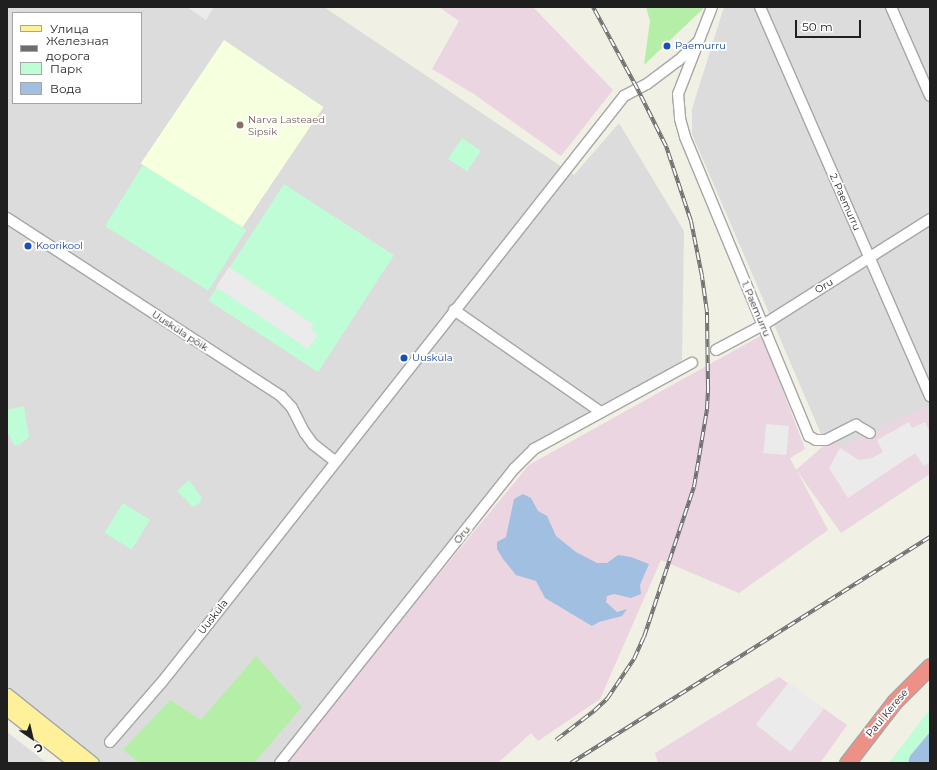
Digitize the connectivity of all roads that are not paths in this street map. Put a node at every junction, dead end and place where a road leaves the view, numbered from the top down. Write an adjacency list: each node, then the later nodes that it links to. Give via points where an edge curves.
1 (712, 7): 4 (street)
2 (760, 7): 8 (street, 2. Paemurru)
3 (891, 7): 5 (street)
4 (698, 42): 9 (street, Uusküla, via 647,84 624,96); 10 (street, 1. Paemurru, via 678,94 680,119)
5 (930, 96)
6 (7, 218): 16 (street, Uusküla põik, via 281,396 292,408 313,444)
7 (930, 218): 8 (street, Oru)
8 (869, 258): 10 (street, Oru); 13 (street, 2. Paemurru)
9 (454, 310): 14 (street); 16 (street, Uusküla)
10 (763, 325): 11 (street, Oru); 15 (street, 1. Paemurru, via 809,436 816,440 826,440 856,425)
11 (716, 350)
12 (692, 363): 14 (street, Oru)
13 (930, 396)
14 (601, 412): 23 (street, Oru, via 534,449 514,468)
15 (870, 433)
16 (335, 461): 20 (street, Uusküla, via 162,682)
17 (930, 666): 24 (highway, Paul Kerese, via 895,701)
18 (7, 695): 22 (main road)
19 (7, 709): 21 (main road)
20 (110, 742)
21 (76, 763)
22 (92, 763)
23 (280, 763)
24 (847, 763)

